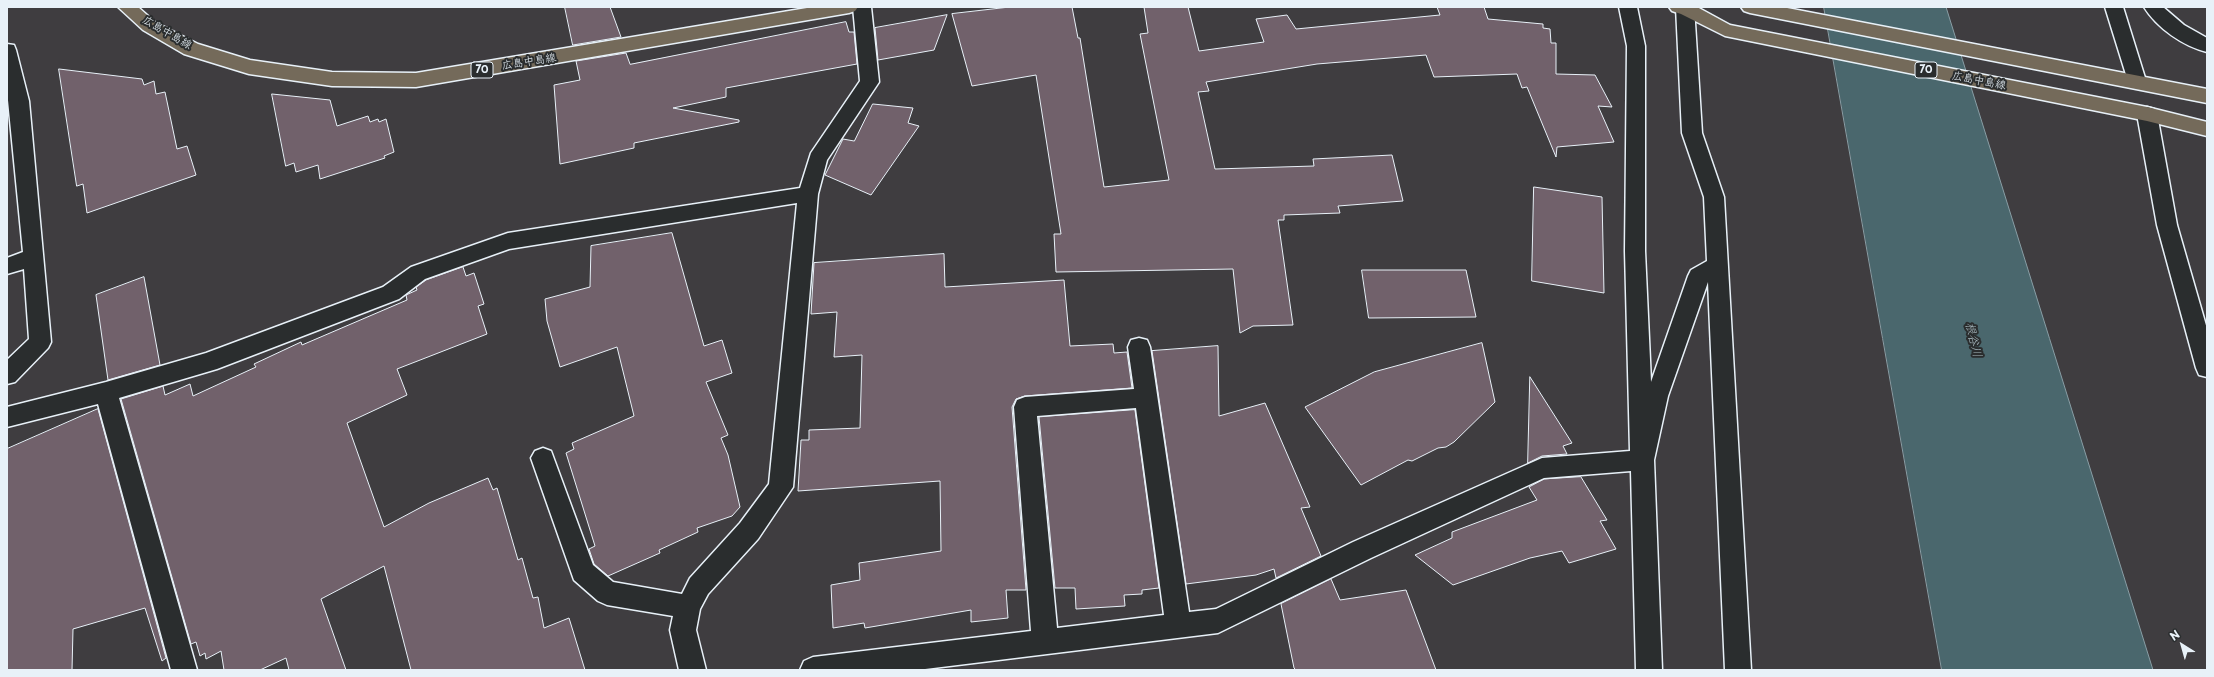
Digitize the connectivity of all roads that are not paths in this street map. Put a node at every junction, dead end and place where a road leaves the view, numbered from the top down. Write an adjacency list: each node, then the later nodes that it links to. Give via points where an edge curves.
1 (126, 7): 2 (main road, 広島中島線 / 70, via 149,26 191,49 249,67 332,79 416,80)
2 (849, 7)
3 (862, 7): 17 (street, via 870,82 818,158)
4 (1628, 7): 28 (street, via 1636,46 1635,251)
5 (1686, 7): 14 (main road, 広島中島線 / 70, via 1725,30); 19 (street, via 1692,134 1714,197)
6 (1750, 7): 11 (main road)
7 (2114, 7): 11 (street)
8 (2152, 7): 9 (street, via 2184,35)
9 (2207, 46)
10 (7, 50): 13 (street)
11 (2132, 80): 12 (main road)
12 (2207, 96)
13 (13, 103): 16 (street)
14 (2147, 114): 15 (main road, 広島中島線 / 70); 22 (street, via 2167,225)
15 (2207, 129)
16 (16, 180): 18 (street)
17 (808, 194): 24 (street, via 508,241 418,273 391,293 209,362); 29 (street, via 781,487 749,531 700,586)
18 (34, 257): 20 (street); 23 (street, via 40,342)
19 (1717, 265): 28 (street, via 1699,276 1657,396); 36 (street)
20 (7, 266)
21 (1139, 347): 25 (street)
22 (2207, 368)
23 (7, 375)
24 (106, 392): 26 (street); 32 (street)
25 (1146, 398): 30 (street); 31 (street, via 1025,407)
26 (7, 417)
27 (543, 458): 29 (street, via 583,572 607,593)
28 (1642, 460): 30 (street, via 1542,468 1362,550 1218,621); 35 (street)
29 (688, 607): 33 (street, via 683,630)
30 (1178, 626): 31 (street)
31 (1045, 642): 34 (street)
32 (177, 667)
33 (687, 668)
34 (813, 670)
35 (1649, 670)
36 (1738, 670)

